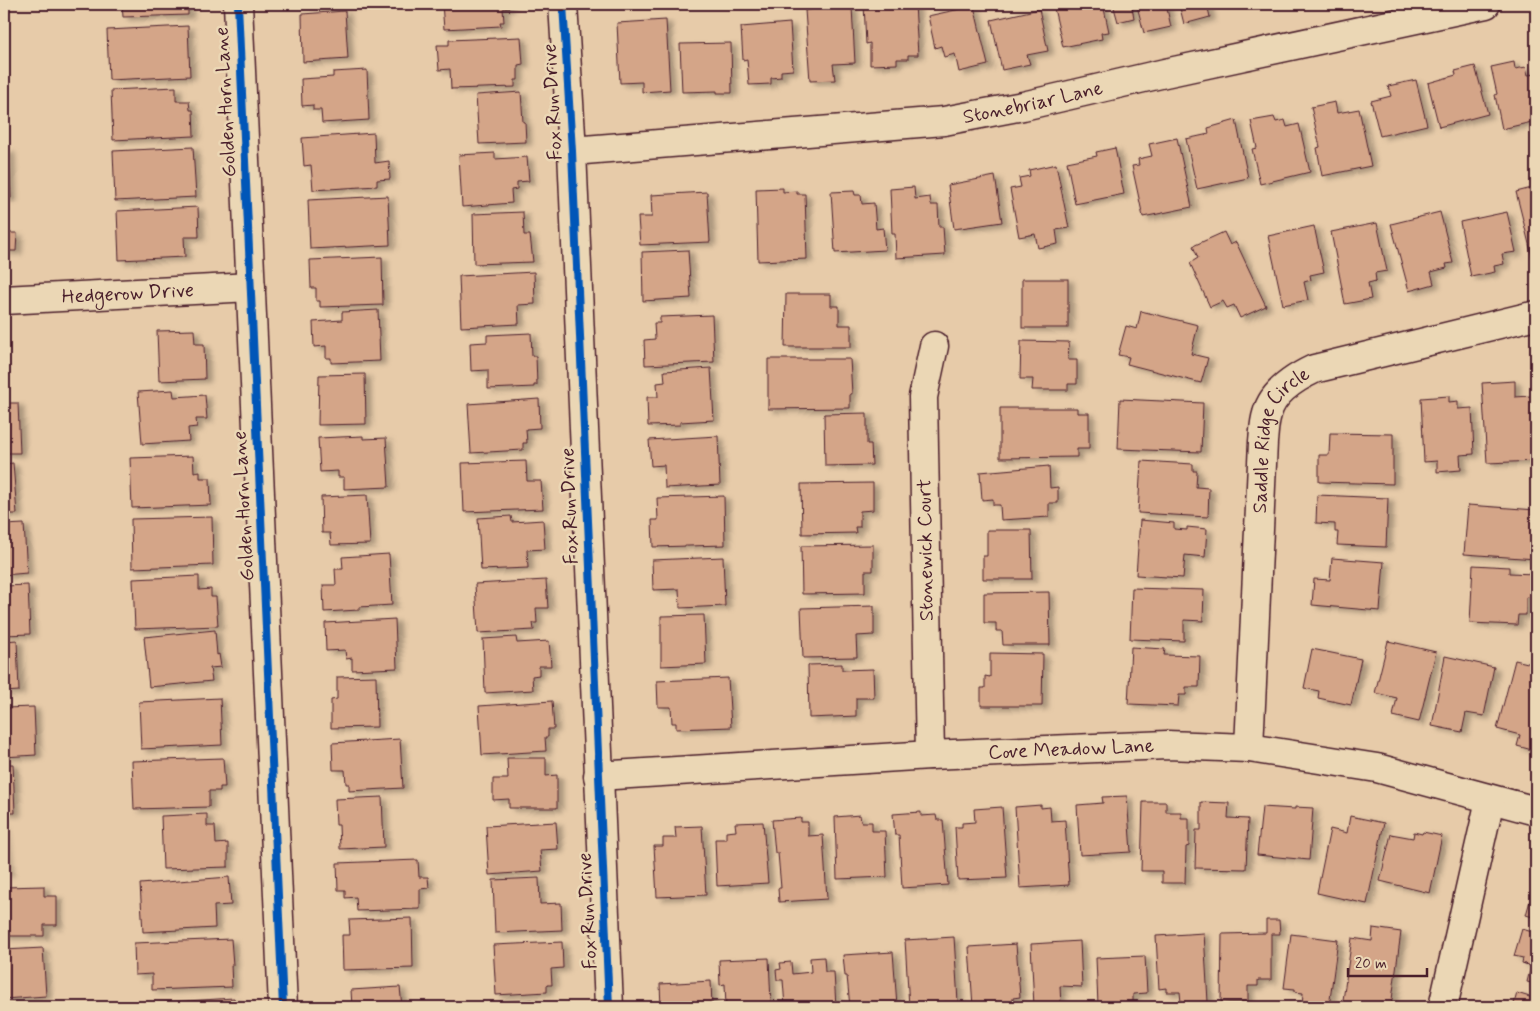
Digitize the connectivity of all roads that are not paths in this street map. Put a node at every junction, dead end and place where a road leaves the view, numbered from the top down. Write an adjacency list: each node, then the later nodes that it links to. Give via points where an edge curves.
1 (238, 4): 5 (street, Golden Horn Lane)
2 (564, 4): 4 (street, Fox Run Drive)
3 (1486, 4): 4 (street, Stonebriar Lane, via 944,121)
4 (572, 151): 11 (street, Fox Run Drive)
5 (251, 287): 6 (street, Hedgerow Drive); 14 (street, Golden Horn Lane)
6 (4, 300)
7 (1536, 315): 9 (street, Saddle Ridge Circle, via 1314,369 1279,392 1267,413 1263,442)
8 (934, 346): 10 (street, Stonewick Court, via 923,398)
9 (1249, 748): 10 (street, Cove Meadow Lane, via 1167,745); 12 (street, Cove Meadow Lane, via 1377,768)
10 (930, 755): 11 (street, Cove Meadow Lane)
11 (598, 776): 15 (street, Fox Run Drive)
12 (1490, 800): 13 (street, Cove Meadow Lane); 16 (street)
13 (1536, 811)
14 (283, 1007)
15 (609, 1007)
16 (1443, 1007)

